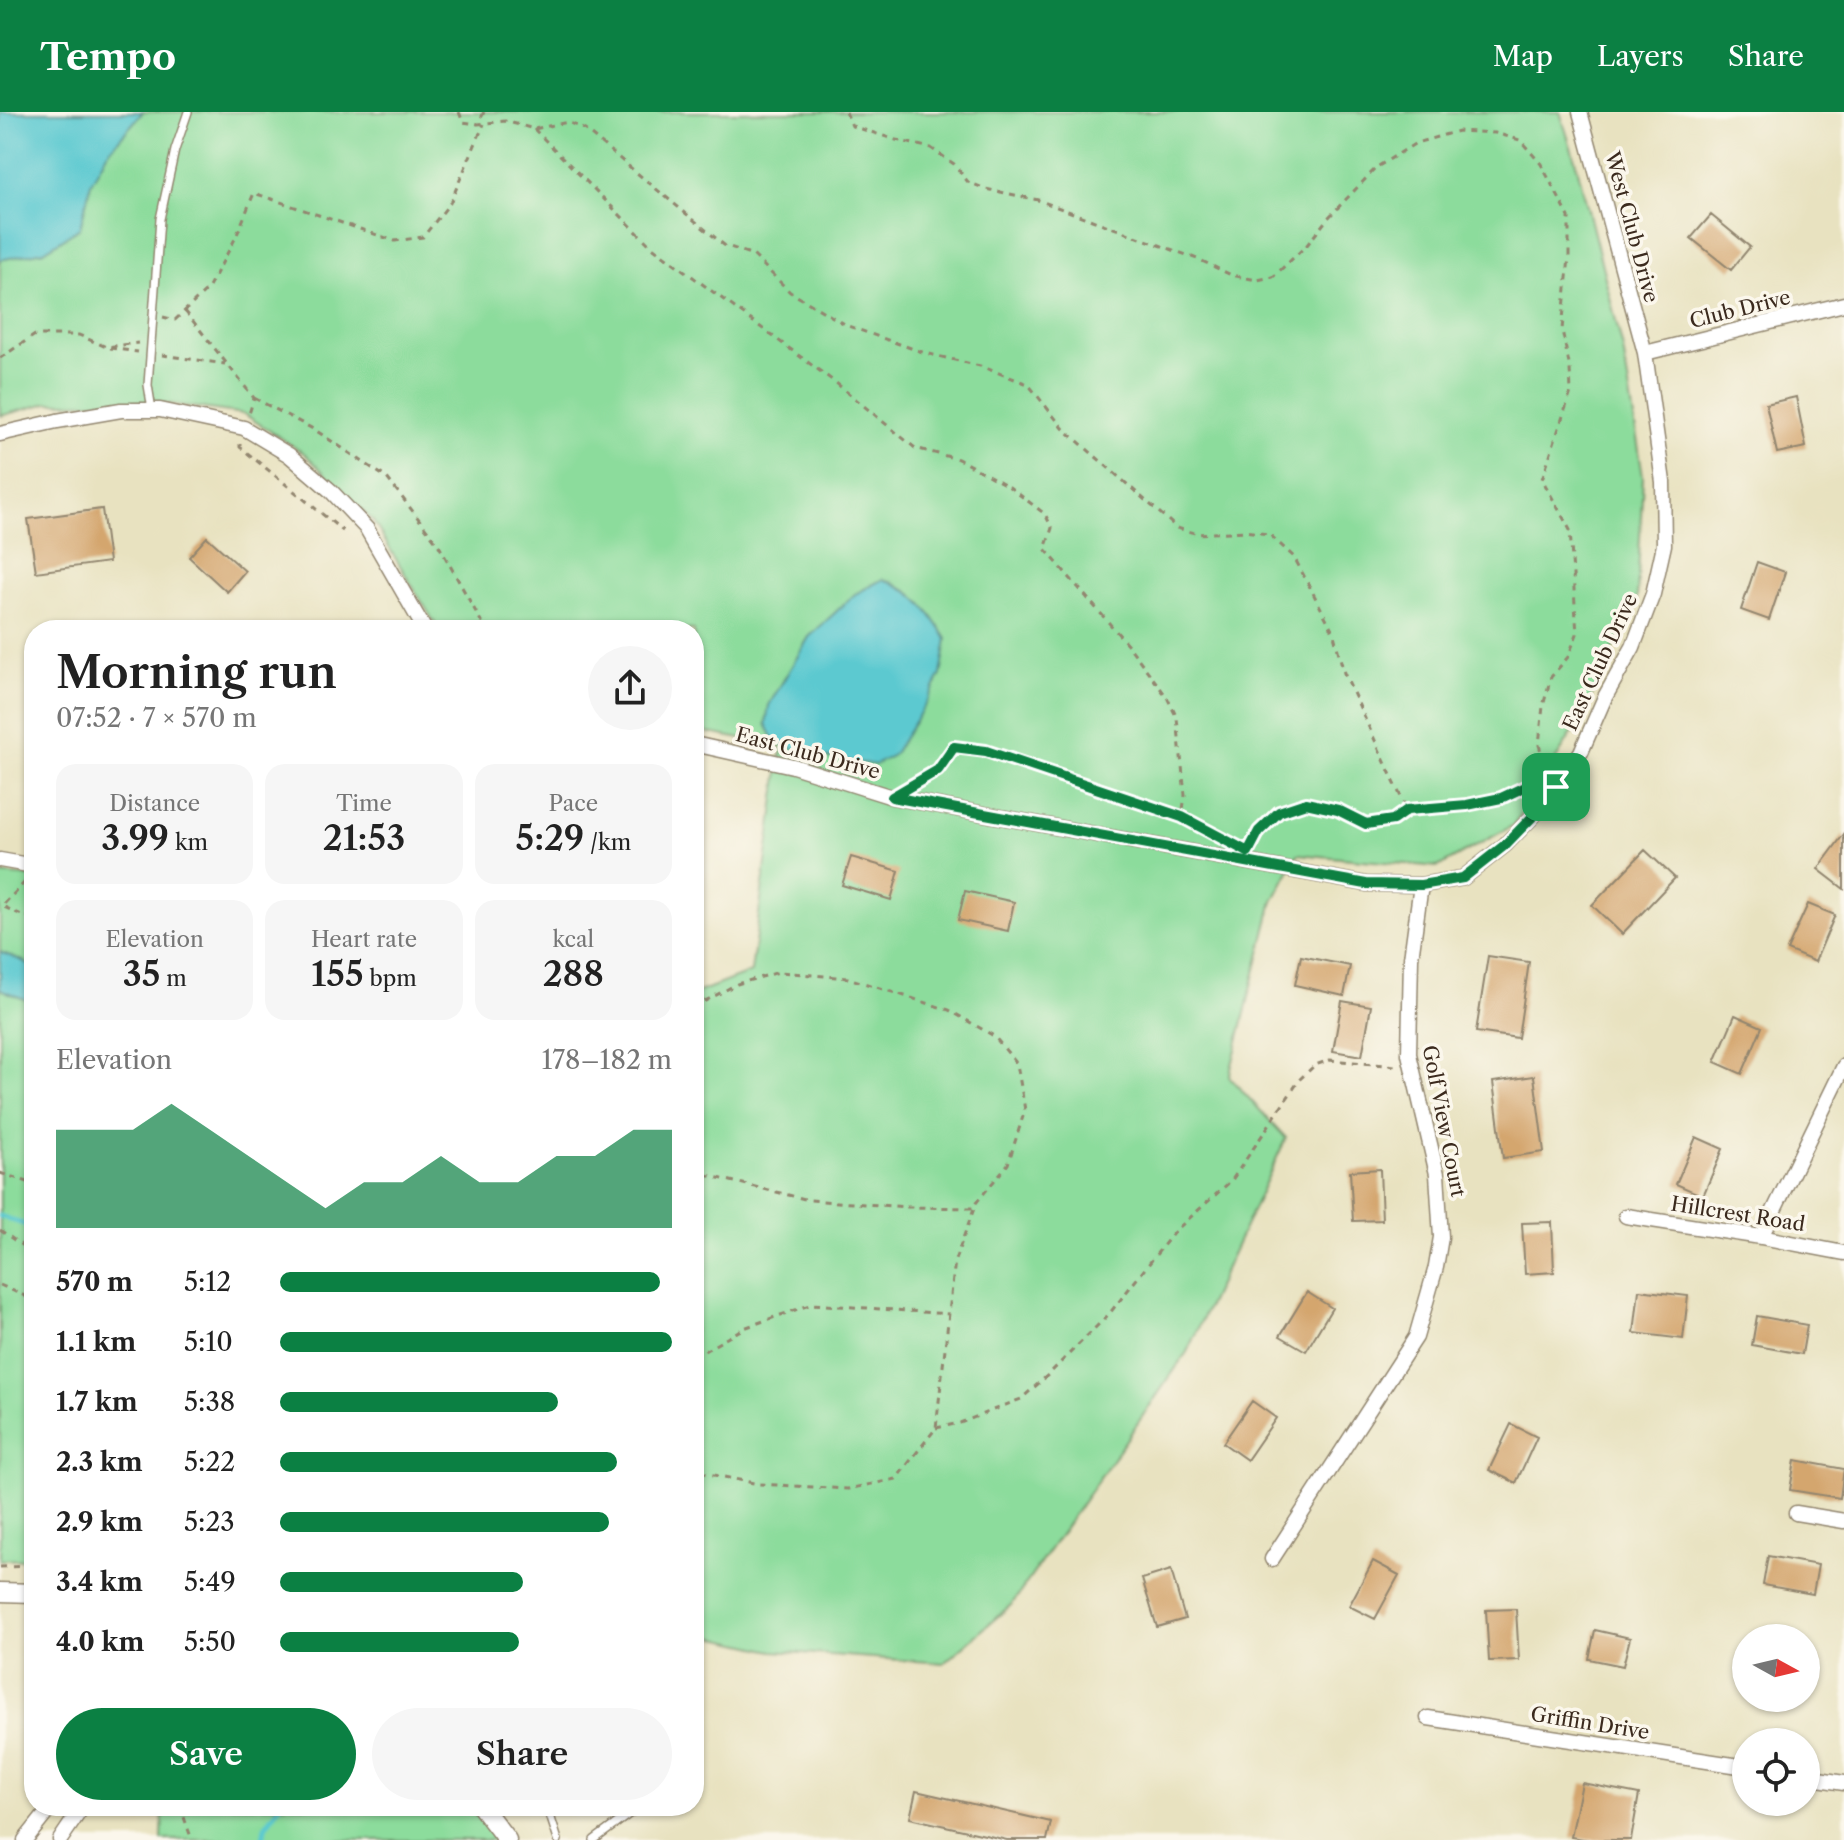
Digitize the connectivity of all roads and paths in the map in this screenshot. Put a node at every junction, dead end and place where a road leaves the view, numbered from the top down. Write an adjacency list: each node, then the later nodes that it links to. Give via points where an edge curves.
1 (188, 112): 10 (lane, via 160,219)
2 (459, 112): 6 (path, via 463,122)
3 (484, 112): 6 (path)
4 (846, 112): 24 (path, via 852,126 931,148 977,186 1038,200 1231,275 1257,280 1273,277 1377,167 1416,143 1458,131 1520,140 1541,164 1569,217 1562,330 1571,392 1542,479 1570,530 1577,634 1568,657 1551,677 1543,706 1539,745)
5 (1580, 112): 15 (street, West Club Drive)
6 (478, 124): 7 (path)
7 (484, 124): 8 (path, via 505,121); 11 (path, via 450,203 423,237 395,241 254,193 208,289 175,320)
8 (534, 129): 27 (path, via 568,122 585,130 724,245 753,255 790,292 848,326 1028,384 1063,428 1177,528 1198,534 1269,534 1294,557 1333,631 1344,673); 28 (path, via 651,246 915,448 958,459 1045,514 1052,528 1045,549 1128,645 1177,718 1185,795)
9 (1844, 304): 15 (street, Club Drive)
10 (153, 313): 11 (path); 12 (lane)
11 (165, 317): 12 (path)
12 (151, 334): 13 (path, via 144,342); 14 (lane)
13 (106, 347): 14 (path); 16 (path, via 79,335 35,335)
14 (150, 353): 17 (path); 19 (lane)
15 (1645, 353): 25 (street, East Club Drive, via 1663,482 1664,545 1633,647 1581,752)
16 (0, 358)
17 (225, 364)
18 (254, 398): 22 (path, via 315,430 387,478 438,544)
19 (152, 410): 20 (street, via 121,410); 21 (street, via 244,428 289,455 367,529)
20 (0, 434)
21 (419, 620)
22 (480, 620)
23 (704, 746): 26 (street, East Club Drive, via 793,766)
24 (1544, 766): 25 (path); 27 (path, via 1533,783 1501,798)
25 (1556, 787): 33 (street, East Club Drive, via 1505,845 1463,878)
26 (892, 797): 28 (path, via 938,770 954,747 986,751); 29 (street, East Club Drive)
27 (1407, 810): 29 (path, via 1393,820 1366,824 1306,803 1279,812 1259,831)
28 (1182, 817): 29 (path)
29 (1245, 857): 33 (street, East Club Drive, via 1366,884)
30 (0, 860): 31 (street)
31 (24, 864)
32 (24, 882): 34 (path)
33 (1421, 885): 38 (street, Golf View Court, via 1411,958)
34 (1, 905): 35 (path)
35 (24, 916)
36 (704, 1002): 42 (path, via 737,984 779,972 848,978 949,1010 994,1036 1017,1064 1025,1110 1008,1164)
37 (1844, 1066): 45 (street)
38 (1412, 1068): 52 (path, via 1330,1060 1315,1065 1232,1180 1174,1232 1109,1314 1049,1374 1021,1399); 56 (street, Golf View Court, via 1441,1203 1432,1281 1416,1337)
39 (0, 1173): 41 (path)
40 (704, 1174): 42 (path, via 809,1200)
41 (24, 1181)
42 (974, 1208): 50 (path, via 955,1260)
43 (1626, 1216): 45 (street, Hillcrest Road)
44 (0, 1230): 46 (path)
45 (1761, 1237): 47 (street, Hillcrest Road)
46 (24, 1247)
47 (1844, 1253)
48 (0, 1285): 49 (path)
49 (24, 1296)
50 (949, 1314): 51 (path, via 812,1304 744,1328); 52 (path)
51 (704, 1351)
52 (936, 1428): 53 (path, via 896,1479 848,1489 759,1484)
53 (704, 1473)
54 (1796, 1513): 55 (street)
55 (1844, 1521)
56 (1272, 1559)
57 (24, 1566): 58 (path)
58 (0, 1567)
59 (0, 1592): 60 (street)
60 (24, 1593)
61 (1428, 1718): 62 (street, Griffin Drive)
62 (1732, 1765)
63 (1820, 1779): 64 (street)
64 (1844, 1783)
65 (44, 1816): 71 (street)
66 (76, 1816): 72 (street)
67 (184, 1816): 73 (path)
68 (489, 1816): 74 (street)
69 (550, 1816): 75 (lane)
70 (626, 1816): 76 (lane)
71 (25, 1840)
72 (60, 1840)
73 (192, 1840)
74 (507, 1840)
75 (558, 1840)
76 (594, 1840)

